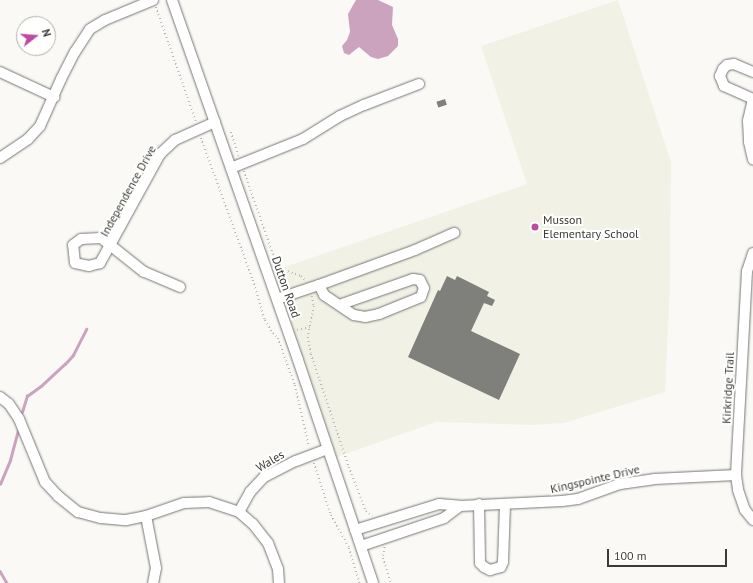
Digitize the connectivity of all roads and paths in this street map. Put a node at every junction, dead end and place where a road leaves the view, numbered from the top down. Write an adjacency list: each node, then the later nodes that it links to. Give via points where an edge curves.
1 (172, 0): 8 (street, Dutton Road)
2 (154, 3): 6 (street, via 105,20 90,29 75,52); 9 (path)
3 (0, 72): 6 (street)
4 (753, 72): 7 (street, via 734,64 727,65 720,76 724,86)
5 (419, 84): 13 (street, via 364,105 340,116 303,139)
6 (54, 97): 11 (street, via 40,126 28,139)
7 (753, 99): 12 (street, via 748,121 748,142)
8 (215, 122): 9 (street, Independence Drive); 14 (street, Dutton Road)
9 (198, 129): 18 (street, Independence Drive, via 175,140 160,154 110,245 144,272); 26 (path, via 265,320 278,338 295,384)
10 (231, 132): 13 (path)
11 (0, 158)
12 (753, 160)
13 (242, 164): 14 (street); 19 (path, via 273,254 284,270 301,276)
14 (232, 168): 20 (street, Dutton Road)
15 (454, 233): 17 (street)
16 (753, 253): 27 (street, Kirkridge Trail, via 747,271)
17 (319, 285): 19 (street); 21 (street, via 324,295)
18 (180, 287)
19 (309, 288): 20 (street); 22 (path, via 314,306)
20 (277, 299): 25 (street, Dutton Road)
21 (339, 305): 21 (street, via 364,318 421,297 424,288 420,280 412,279)
22 (310, 327): 23 (path); 34 (path, via 309,346 315,369 364,507 375,517)
23 (298, 329)
24 (0, 397): 32 (street, via 9,404 19,420 38,470 58,496 78,512 101,518 126,520)
25 (328, 449): 26 (street, Wales); 35 (street, Dutton Road)
26 (311, 455): 31 (street, Wales, via 264,477 250,492); 40 (path, via 331,515 349,548)
27 (736, 475): 29 (street, Kingspointe Drive, via 654,479 620,484 562,501); 33 (street, Kirkridge Trail, via 738,490)
28 (479, 504): 29 (street, Kingspointe Drive); 29 (street, via 480,563 490,570 501,566 503,562); 30 (street, Kingspointe Drive)
29 (505, 504)
30 (460, 506): 34 (street, Kingspointe Drive, via 439,504); 36 (street, via 444,518)
31 (239, 512): 32 (street, via 210,502 184,503); 39 (street, via 268,543 278,569)
32 (146, 516): 38 (street, via 156,568)
33 (753, 520)
34 (377, 523): 35 (street, Kingspointe Drive)
35 (356, 530): 37 (street, Dutton Road)
36 (383, 539): 37 (street); 42 (path, via 385,545 382,558)
37 (361, 546): 41 (street, Dutton Road)
38 (153, 583)
39 (279, 583)
40 (360, 583)
41 (373, 583)
42 (390, 583)

